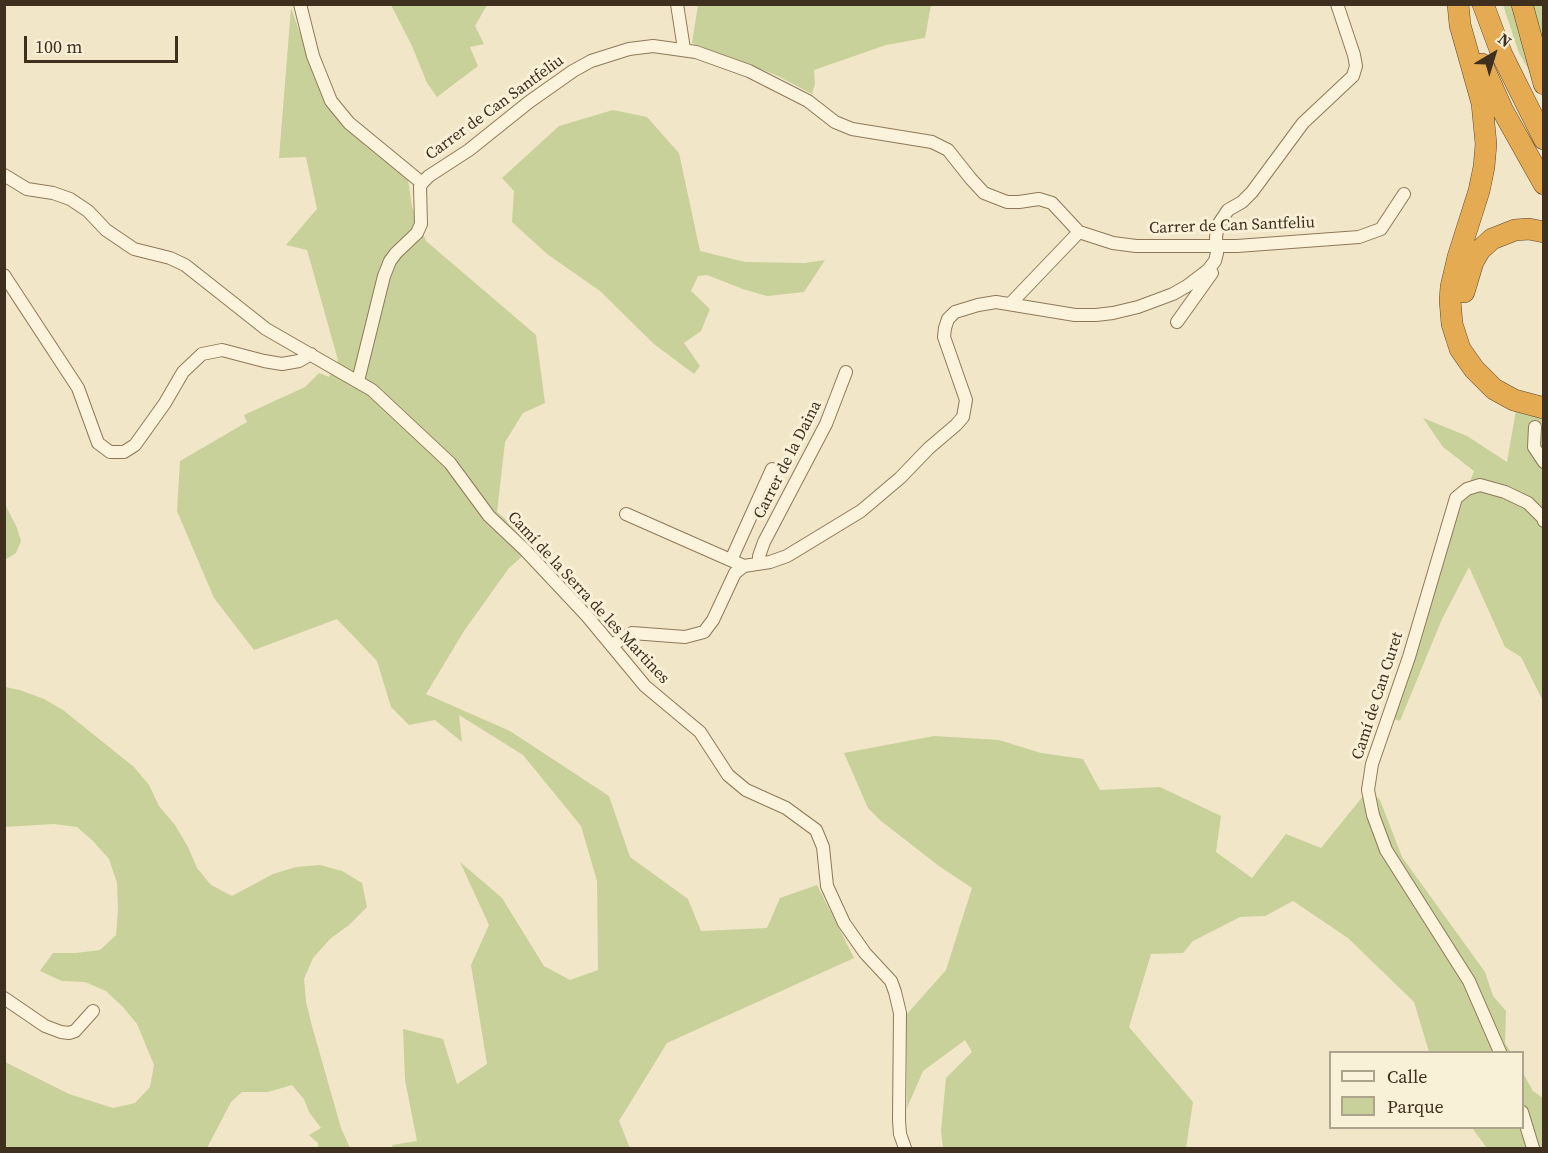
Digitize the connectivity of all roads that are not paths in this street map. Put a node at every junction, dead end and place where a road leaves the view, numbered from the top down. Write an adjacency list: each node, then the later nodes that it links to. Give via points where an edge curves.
1 (300, 4): 11 (street, via 313,56 331,101 349,123)
2 (677, 4): 7 (street)
3 (1337, 4): 16 (street, via 1356,66 1353,76 1303,123 1252,192 1228,210 1218,225)
4 (1460, 4): 12 (highway, via 1503,111); 25 (highway, via 1460,25 1482,103 1486,144 1483,176 1451,287 1452,324 1470,364 1494,388)
5 (1483, 4): 9 (highway, via 1502,55)
6 (1522, 4): 8 (highway)
7 (684, 49): 11 (street, Carrer de Can Santfeliu, via 629,49 573,70); 14 (street, Carrer de Can Santfeliu, via 749,71 852,129 942,146 984,193 1006,202 1039,199 1052,203)
8 (1544, 84)
9 (1544, 139)
10 (4, 175): 21 (street, Camí de la Serra de les Martines, via 27,189 62,195 79,204 106,230 134,249 185,265 254,320)
11 (422, 183): 23 (street, Carrer de Can Santfeliu, via 421,224 390,261)
12 (1544, 184)
13 (1404, 194): 16 (street, Carrer de Can Santfeliu, via 1381,229 1371,234)
14 (1079, 232): 16 (street, Carrer de Can Santfeliu, via 1136,246); 19 (street)
15 (1544, 232): 24 (highway, via 1515,230 1485,245 1469,271 1463,302 1471,340 1486,364 1511,385)
16 (1216, 245): 17 (street)
17 (1215, 261): 19 (street, via 1199,278 1173,294 1113,313 1075,315); 20 (street)
18 (4, 275): 21 (street, via 78,388 98,443 111,452 124,452 135,445 183,372 202,354 222,350 282,364 299,362)
19 (1011, 303): 31 (street, via 978,305 955,312 948,319 944,337 966,400 963,417 956,425 861,511 787,556)
20 (1177, 322)
21 (310, 354): 23 (street, Camí de la Serra de les Martines)
22 (846, 372): 31 (street, Carrer de la Daina, via 826,424 764,542)
23 (358, 381): 33 (street, Camí de la Serra de les Martines, via 450,463 489,516)
24 (1544, 396)
25 (1539, 418): 26 (street, via 1534,447)
26 (1544, 462)
27 (772, 469): 30 (street)
28 (626, 514): 30 (street)
29 (1544, 521): 36 (street, Camí de Can Curet, via 1528,504 1480,485 1456,498 1409,657 1372,764 1368,790 1386,850 1469,981)
30 (731, 560): 32 (street)
31 (759, 563): 32 (street)
32 (744, 566): 33 (street, via 735,573 704,632 685,637 632,633)
33 (612, 645): 38 (street, Camí de la Serra de les Martines, via 645,686 700,732 738,785 786,808 816,830 823,847 827,886 844,923 891,981 895,992 900,1012 899,1120)
34 (4, 998): 35 (street, via 45,1026 61,1032 75,1030)
35 (93, 1011)
36 (1499, 1051)
37 (1524, 1119): 39 (street)
38 (905, 1149)
39 (1533, 1149)

